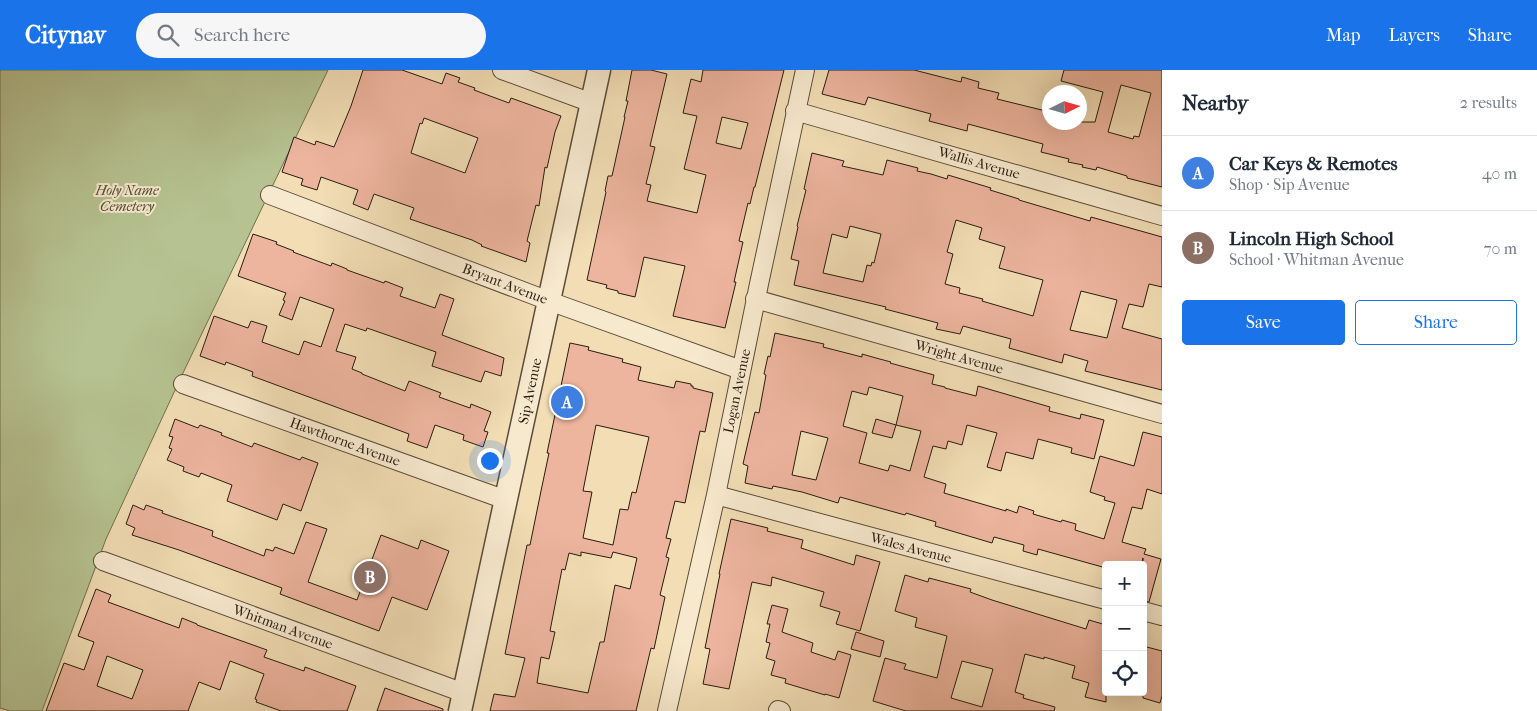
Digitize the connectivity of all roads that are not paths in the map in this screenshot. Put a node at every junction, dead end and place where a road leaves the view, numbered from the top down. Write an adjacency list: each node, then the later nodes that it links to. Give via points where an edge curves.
1 (502, 70): 4 (street)
2 (599, 70): 4 (street, Sip Avenue)
3 (805, 70): 5 (street, Logan Avenue)
4 (592, 103): 9 (street, Sip Avenue)
5 (795, 111): 7 (street, Wallis Avenue); 8 (street, Logan Avenue)
6 (270, 195): 9 (street, Bryant Avenue)
7 (1162, 216)
8 (755, 300): 10 (street, Logan Avenue); 12 (street, Wright Avenue)
9 (549, 301): 10 (street, Bryant Avenue); 14 (street, Sip Avenue)
10 (741, 370): 13 (street, Logan Avenue)
11 (183, 384): 14 (street, Hawthorne Avenue)
12 (1162, 414)
13 (716, 495): 16 (street, Wales Avenue); 20 (street, Logan Avenue)
14 (506, 500): 19 (street, Sip Avenue)
15 (103, 561): 19 (street, Whitman Avenue)
16 (1102, 599)
17 (1147, 612): 18 (street)
18 (1162, 616)
19 (462, 702)
20 (667, 711)

